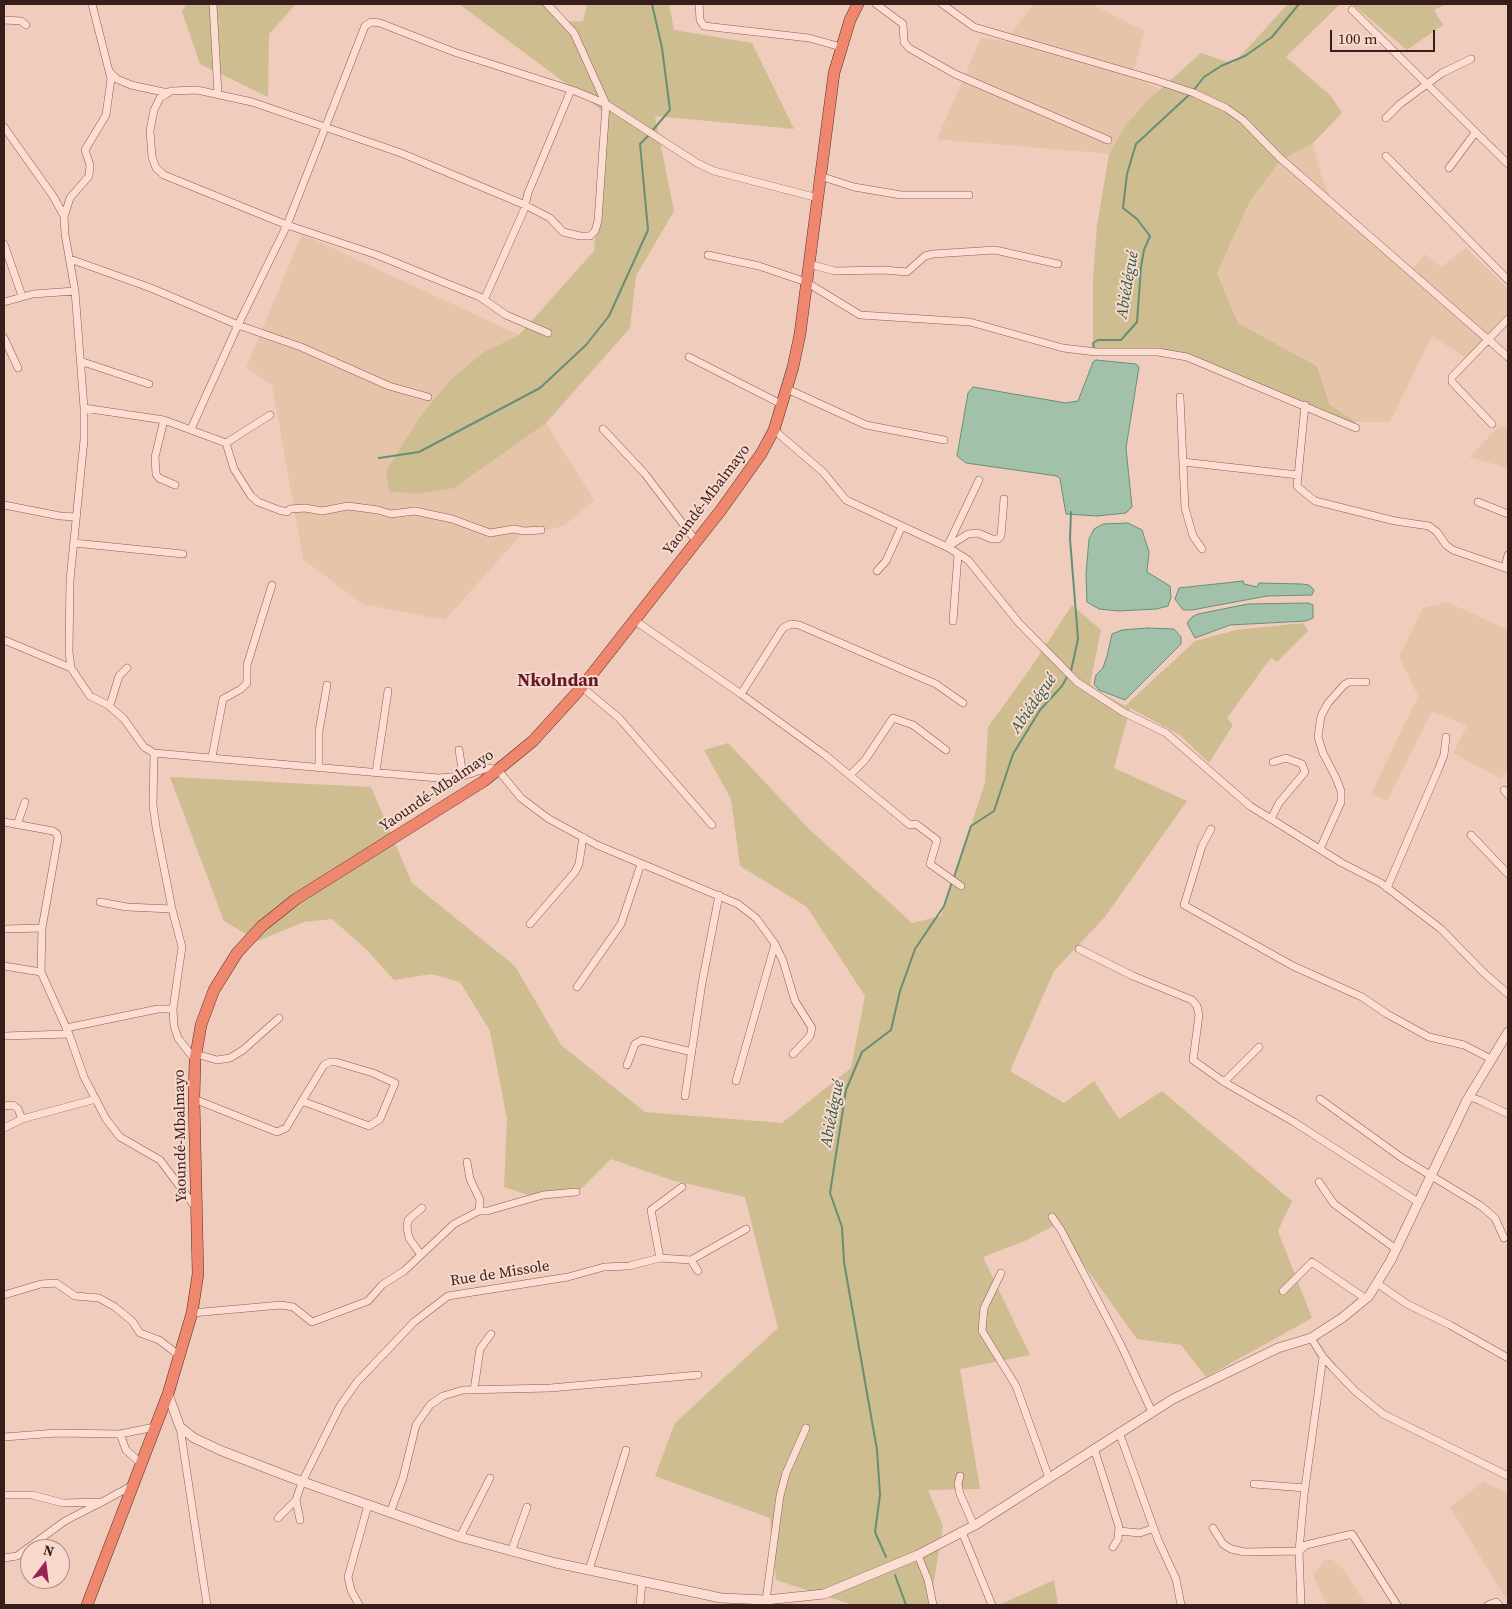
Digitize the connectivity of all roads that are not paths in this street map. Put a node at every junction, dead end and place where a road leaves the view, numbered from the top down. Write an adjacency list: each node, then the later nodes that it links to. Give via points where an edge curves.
1 (92, 4): 13 (street)
2 (213, 4): 17 (street)
3 (547, 4): 18 (street, via 574,33)
4 (699, 4): 11 (street, via 700,20 704,26 809,38)
5 (858, 4): 11 (highway, Yaoundé-Mbalmayo)
6 (876, 4): 23 (street, via 903,24 904,42 909,48 956,74)
7 (942, 4): 48 (street, via 974,27 1155,80 1226,108)
8 (1352, 10): 14 (street)
9 (4, 20): 10 (street, via 21,21)
10 (26, 25)
11 (841, 47): 27 (highway, Yaoundé-Mbalmayo, via 834,73)
12 (1471, 58): 14 (street)
13 (110, 72): 16 (street, via 117,80); 31 (street, via 106,115 86,150 89,176 70,198)
14 (1427, 84): 19 (street); 22 (street)
15 (571, 90): 18 (street); 21 (street, via 371,22 365,26); 30 (street)
16 (168, 93): 17 (street, via 181,89); 32 (street, via 160,98 154,110 150,132 156,168 164,175)
17 (218, 94): 21 (street)
18 (606, 104): 29 (street, via 714,171); 30 (street, via 595,231 590,236 563,232 550,218)
19 (1386, 118)
20 (4, 127): 31 (street)
21 (326, 127): 30 (street, via 401,152); 32 (street)
22 (1475, 133): 25 (street); 26 (street)
23 (1108, 140)
24 (1386, 156): 38 (street)
25 (1508, 164)
26 (1449, 168)
27 (820, 176): 28 (street, via 854,187 901,195); 29 (highway, Yaoundé-Mbalmayo)
28 (969, 195)
29 (818, 198): 36 (highway, Yaoundé-Mbalmayo)
30 (525, 205): 42 (street)
31 (64, 217): 35 (street)
32 (287, 225): 42 (street, via 377,255); 45 (street)
33 (4, 244): 41 (street)
34 (708, 255): 39 (street, via 759,266)
35 (70, 259): 40 (street); 45 (street, via 151,288)
36 (809, 264): 37 (street, via 835,271 906,272 925,256 933,254 995,250); 39 (highway, Yaoundé-Mbalmayo)
37 (1058, 264)
38 (1508, 280)
39 (806, 282): 54 (highway, Yaoundé-Mbalmayo, via 800,334); 58 (street, via 860,316 970,322 1063,348 1096,352 1158,352 1187,357)
40 (75, 291): 41 (street); 51 (street)
41 (22, 296): 43 (street)
42 (484, 300): 46 (street, via 506,315)
43 (4, 302)
44 (1508, 318): 48 (street)
45 (238, 325): 55 (street, via 309,350 390,386); 64 (street)
46 (548, 333)
47 (4, 338): 52 (street)
48 (1489, 340): 50 (street); 62 (street, via 1452,377 1452,382)
49 (689, 357): 57 (street)
50 (1508, 357)
51 (80, 361): 53 (street); 59 (street)
52 (18, 368)
53 (149, 384)
54 (787, 390): 57 (highway, Yaoundé-Mbalmayo); 67 (street, via 866,425)
55 (428, 397)
56 (1180, 397): 69 (street)
57 (783, 405): 66 (highway, Yaoundé-Mbalmayo)
58 (1305, 405): 63 (street); 70 (street)
59 (84, 408): 61 (street); 77 (street)
60 (270, 415): 68 (street)
61 (164, 420): 64 (street); 72 (street, via 155,457 156,474)
62 (1492, 424)
63 (1356, 428)
64 (191, 429): 68 (street)
65 (603, 429): 80 (street, via 645,474)
66 (774, 430): 78 (street, via 823,472 846,500); 80 (highway, Yaoundé-Mbalmayo, via 745,478)
67 (944, 440)
68 (226, 443): 79 (street, via 234,469 251,496 279,510 348,506 391,514 415,511 452,519 490,533 514,529)
69 (1183, 462): 70 (street); 83 (street, via 1185,508 1193,536)
70 (1298, 475): 87 (street, via 1297,486 1316,500 1394,521 1429,526 1453,550)
71 (979, 480): 82 (street)
72 (175, 485)
73 (1004, 499): 82 (street, via 1001,536 998,539 978,533 968,534)
74 (1478, 502): 76 (street)
75 (4, 505): 77 (street)
76 (1508, 514)
77 (76, 516): 81 (street)
78 (902, 526): 82 (street); 88 (street, via 886,561)
79 (542, 530)
80 (696, 541): 90 (highway, Yaoundé-Mbalmayo)
81 (74, 543): 84 (street); 93 (street, via 70,580)
82 (947, 547): 85 (street)
83 (1202, 549)
84 (183, 554)
85 (958, 554): 91 (street); 114 (street, via 974,567 1019,623 1077,682 1123,712 1166,733 1250,806)
86 (1508, 555): 87 (street)
87 (1506, 568)
88 (877, 571)
89 (272, 585): 106 (street, via 247,665 247,683 223,698)
90 (634, 620): 97 (highway, Yaoundé-Mbalmayo); 99 (street)
91 (953, 621)
92 (4, 640): 93 (street)
93 (71, 668): 101 (street, via 90,696)
94 (127, 668): 101 (street, via 119,676 112,702)
95 (1366, 682): 121 (street, via 1344,685 1321,716 1318,737 1341,791 1341,802)
96 (327, 685): 108 (street, via 319,731)
97 (582, 688): 109 (highway, Yaoundé-Mbalmayo, via 533,741); 117 (street, via 619,718)
98 (388, 691): 110 (street)
99 (741, 694): 100 (street, via 783,628 790,624 936,684); 111 (street)
100 (963, 703)
101 (108, 705): 105 (street, via 124,719 144,747)
102 (1446, 737): 125 (street, via 1444,755)
103 (459, 750): 112 (street)
104 (946, 750): 111 (street, via 913,724 893,718 865,760)
105 (154, 753): 106 (street); 128 (street, via 153,805)
106 (212, 757): 108 (street)
107 (1274, 762): 114 (street, via 1286,758 1302,764 1305,772 1279,803)
108 (319, 767): 110 (street)
109 (498, 770): 112 (street, via 488,768); 120 (street, via 521,798); 146 (highway, Yaoundé-Mbalmayo, via 453,802 296,899 262,926 237,953 214,990 201,1025)
110 (376, 772): 112 (street, via 438,778)
111 (850, 775): 124 (street, via 910,825 916,824 937,840 930,864)
112 (463, 776)
113 (24, 802): 116 (street)
114 (1271, 820): 121 (street)
115 (4, 822): 116 (street)
116 (17, 825): 130 (street, via 53,831 58,838)
117 (712, 825)
118 (1211, 829): 147 (street, via 1202,846 1184,905 1292,966 1362,997 1429,1037 1464,1045)
119 (1471, 835): 123 (street)
120 (584, 838): 122 (street); 129 (street, via 575,872)
121 (1320, 849): 125 (street)
122 (641, 864): 126 (street); 136 (street, via 621,924)
123 (1508, 874)
124 (961, 886)
125 (1387, 888): 137 (street, via 1441,930)
126 (718, 895): 132 (street, via 738,904 756,918); 144 (street)
127 (100, 902): 128 (street)
128 (172, 909): 138 (street, via 182,947)
129 (530, 924)
130 (42, 928): 131 (street); 135 (street)
131 (4, 929)
132 (775, 944): 145 (street, via 795,1001 812,1028 810,1036); 149 (street)
133 (1078, 949): 150 (street, via 1192,1000 1200,1015 1193,1060)
134 (4, 966): 135 (street)
135 (41, 972): 140 (street)
136 (577, 987)
137 (1508, 994)
138 (174, 1009): 140 (street, via 158,1009); 146 (street, via 178,1038)
139 (279, 1018): 146 (street, via 230,1058)
140 (67, 1031): 142 (street); 153 (street)
141 (1508, 1032): 147 (street)
142 (4, 1036)
143 (1259, 1047): 150 (street)
144 (692, 1052): 148 (street, via 642,1040 635,1044); 151 (street)
145 (793, 1054)
146 (195, 1057): 154 (highway, Yaoundé-Mbalmayo)
147 (1490, 1059): 152 (street)
148 (627, 1065)
149 (736, 1081)
150 (1224, 1082): 166 (street, via 1294,1122)
151 (685, 1096)
152 (1469, 1097): 158 (street); 162 (street)
153 (96, 1099): 159 (street); 168 (street, via 120,1138 160,1160)
154 (194, 1099): 156 (street, via 277,1132 286,1128); 168 (highway, Yaoundé-Mbalmayo)
155 (1320, 1099): 162 (street)
156 (302, 1101): 156 (street, via 324,1065 330,1062 373,1073 395,1083 380,1119 369,1126)
157 (4, 1106): 159 (street, via 13,1105)
158 (1508, 1114)
159 (22, 1118): 160 (street)
160 (4, 1128)
161 (467, 1162): 169 (street, via 470,1179 480,1200)
162 (1431, 1176): 166 (street); 172 (street, via 1481,1206 1495,1218)
163 (1320, 1182): 173 (street, via 1334,1204)
164 (682, 1187): 175 (street, via 651,1210)
165 (576, 1192): 169 (street, via 542,1195)
166 (1418, 1202): 173 (street)
167 (422, 1208): 174 (street, via 408,1220 407,1227 409,1238)
168 (197, 1210): 183 (highway, Yaoundé-Mbalmayo, via 198,1274)
169 (479, 1212): 174 (street, via 454,1224)
170 (1052, 1217): 192 (street, via 1121,1345)
171 (746, 1229): 176 (street)
172 (1504, 1238)
173 (1396, 1248): 179 (street)
174 (421, 1255): 183 (street, via 382,1285 368,1301 312,1322 293,1307 281,1304)
175 (660, 1258): 176 (street, Rue de Missole); 206 (street, Rue de Missole, via 448,1296 414,1322 357,1382 340,1406)
176 (691, 1260): 177 (street)
177 (698, 1271)
178 (1001, 1274): 205 (street, via 984,1308 982,1331 1016,1386)
179 (1378, 1284): 182 (street); 188 (street, via 1407,1304 1450,1324)
180 (1283, 1291): 182 (street, via 1312,1262)
181 (4, 1295): 186 (street, via 56,1283 75,1296 99,1298 115,1307 132,1321 140,1333 158,1340)
182 (1366, 1298): 185 (street)
183 (192, 1313): 186 (highway, Yaoundé-Mbalmayo)
184 (491, 1334): 190 (street, via 480,1350)
185 (1311, 1338): 187 (street); 192 (street, via 1278,1348)
186 (180, 1356): 191 (highway, Yaoundé-Mbalmayo)
187 (1323, 1357): 203 (street, via 1355,1391 1383,1414); 209 (street)
188 (1508, 1358)
189 (698, 1375): 190 (street, via 550,1388)
190 (474, 1390): 215 (street, via 444,1396 430,1404 420,1416)
191 (168, 1394): 193 (street); 194 (highway, Yaoundé-Mbalmayo)
192 (1152, 1412): 196 (street)
193 (180, 1426): 206 (street, via 194,1438 222,1451); 234 (street)
194 (156, 1427): 197 (street); 201 (highway, Yaoundé-Mbalmayo)
195 (806, 1428): 231 (street, via 786,1473 780,1496)
196 (1119, 1432): 199 (street); 219 (street)
197 (120, 1434): 198 (street); 201 (street, via 126,1450)
198 (4, 1437)
199 (1094, 1448): 205 (street); 221 (street)
200 (626, 1450): 229 (street)
201 (142, 1464): 207 (highway, Yaoundé-Mbalmayo)
202 (960, 1476): 218 (street, via 960,1494)
203 (1508, 1476)
204 (490, 1478): 223 (street)
205 (1049, 1478): 218 (street)
206 (302, 1482): 211 (street, Rue de Missole); 213 (street)
207 (136, 1483): 212 (street); 233 (highway, Yaoundé-Mbalmayo)
208 (1254, 1484): 209 (street)
209 (1305, 1488): 225 (street)
210 (4, 1495): 212 (street, via 32,1495 63,1503)
211 (296, 1500): 216 (street); 217 (street)
212 (102, 1502): 228 (street, via 60,1524 16,1556)
213 (368, 1505): 215 (street); 235 (street, via 348,1578)
214 (527, 1507): 226 (street)
215 (390, 1513): 223 (street)
216 (278, 1518)
217 (300, 1520)
218 (974, 1526): 222 (street)
219 (1154, 1528): 221 (street, via 1140,1533); 239 (street, via 1176,1579)
220 (1213, 1528): 225 (street, via 1223,1544 1231,1549 1245,1552)
221 (1119, 1530): 224 (street)
222 (962, 1532): 227 (street); 238 (street)
223 (460, 1537): 226 (street)
224 (1113, 1547)
225 (1298, 1551): 240 (street); 241 (street, via 1306,1545 1352,1534)
226 (511, 1552): 229 (street)
227 (918, 1555): 231 (street, via 824,1594); 237 (street)
228 (4, 1558)
229 (589, 1570): 230 (street)
230 (642, 1581): 232 (street); 236 (street)
231 (766, 1600): 232 (street)
232 (753, 1602)
233 (87, 1605)
234 (207, 1605)
235 (359, 1605)
236 (640, 1605)
237 (933, 1605)
238 (992, 1605)
239 (1181, 1605)
240 (1301, 1605)
241 (1398, 1605)
242 (1488, 1605): 243 (street, via 1496,1602)
243 (1499, 1605)

